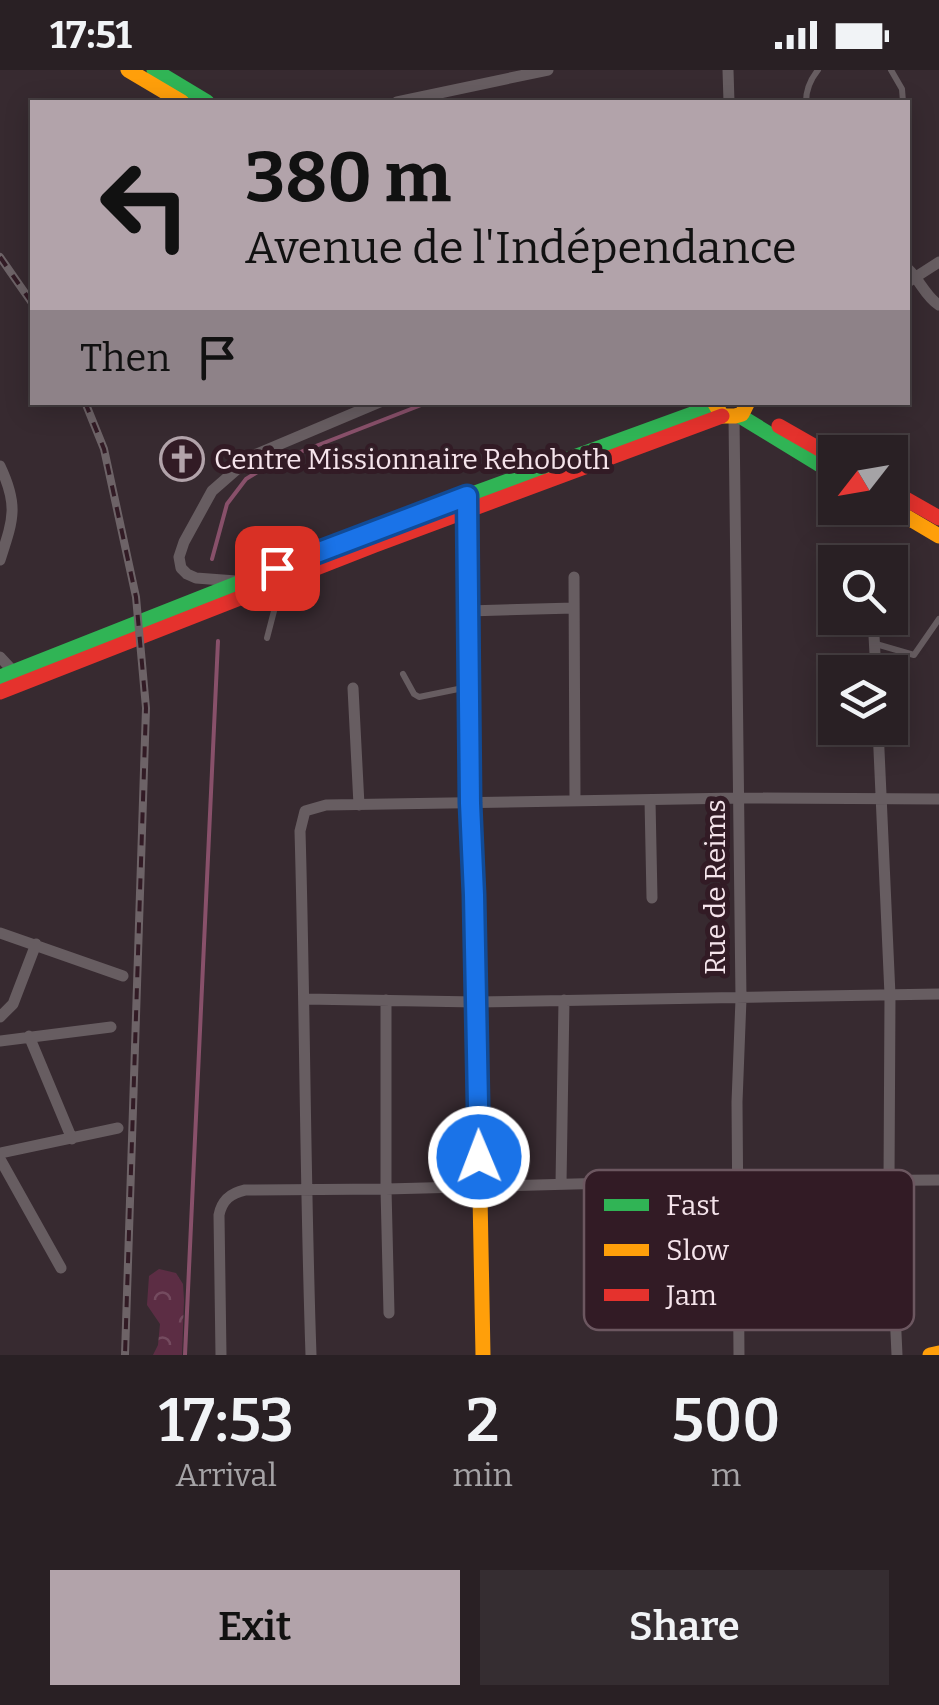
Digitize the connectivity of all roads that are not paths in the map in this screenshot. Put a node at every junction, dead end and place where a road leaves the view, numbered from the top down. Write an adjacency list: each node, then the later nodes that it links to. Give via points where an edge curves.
1 (128, 70): 6 (main road)
2 (548, 70): 9 (street)
3 (728, 70): 10 (street)
4 (818, 70): 11 (lane)
5 (891, 70): 12 (lane)
6 (155, 74): 7 (main road); 8 (main road)
7 (180, 100)
8 (203, 100)
9 (406, 100)
10 (729, 100)
11 (806, 100)
12 (903, 100)
13 (939, 262): 14 (street)
14 (910, 276): 15 (street)
15 (939, 306)
16 (373, 405): 29 (street, via 252,456 212,490 184,542 181,568 196,578)
17 (731, 410): 18 (main road); 19 (main road); 22 (main road); 46 (street, Rue de Reims)
18 (818, 450)
19 (818, 464)
20 (0, 466): 26 (street, via 14,508)
21 (908, 500): 24 (main road)
22 (468, 503): 28 (main road); 29 (main road); 31 (main road)
23 (908, 518): 25 (main road)
24 (939, 518)
25 (939, 536)
26 (0, 560)
27 (574, 576): 30 (street)
28 (285, 580): 32 (main road); 36 (lane)
29 (246, 581): 32 (main road)
30 (574, 608): 31 (street); 50 (street)
31 (468, 612): 42 (main road)
32 (176, 616): 34 (main road)
33 (939, 619): 37 (lane, via 914,655)
34 (130, 634): 40 (main road); 44 (main road)
35 (875, 635): 37 (street)
36 (267, 638)
37 (875, 644): 38 (street)
38 (875, 655)
39 (0, 657): 40 (street)
40 (6, 674)
41 (403, 674): 42 (lane, via 419,696)
42 (469, 687): 51 (main road)
43 (353, 688): 52 (street)
44 (0, 692)
45 (878, 745): 47 (street)
46 (740, 798): 47 (street); 49 (street); 60 (street, Rue de Reims)
47 (880, 799): 48 (street); 57 (street)
48 (939, 799)
49 (650, 800): 50 (street); 53 (street)
50 (575, 801): 51 (street)
51 (470, 803): 52 (street); 63 (main road)
52 (360, 805): 59 (street, via 326,805 302,818)
53 (652, 898)
54 (0, 932): 55 (street)
55 (36, 944): 56 (street); 64 (street, via 14,1004)
56 (123, 976)
57 (890, 994): 58 (street); 60 (street); 72 (street)
58 (939, 994)
59 (305, 999): 61 (street); 79 (street)
60 (741, 999): 62 (street); 71 (street, Rue de Reims)
61 (386, 1000): 63 (street); 78 (street)
62 (564, 1000): 63 (street); 75 (street)
63 (476, 1002): 77 (main road)
64 (0, 1017)
65 (112, 1026): 66 (street)
66 (28, 1036): 67 (street); 69 (street)
67 (0, 1041)
68 (118, 1128): 69 (street)
69 (72, 1139): 70 (street)
70 (0, 1156): 80 (street)
71 (736, 1170)
72 (889, 1170)
73 (939, 1180): 74 (street)
74 (914, 1181)
75 (561, 1184): 76 (street); 77 (street)
76 (584, 1184)
77 (479, 1186): 78 (street); 87 (main road)
78 (386, 1189): 79 (street); 81 (street)
79 (306, 1190): 85 (street, via 245,1190 221,1206); 86 (street)
80 (61, 1268)
81 (388, 1313)
82 (739, 1330): 88 (street, Rue de Reims)
83 (896, 1330): 89 (street)
84 (939, 1353): 90 (main road)
85 (221, 1355)
86 (311, 1355)
87 (482, 1355)
88 (739, 1355)
89 (897, 1355)
90 (930, 1355)

